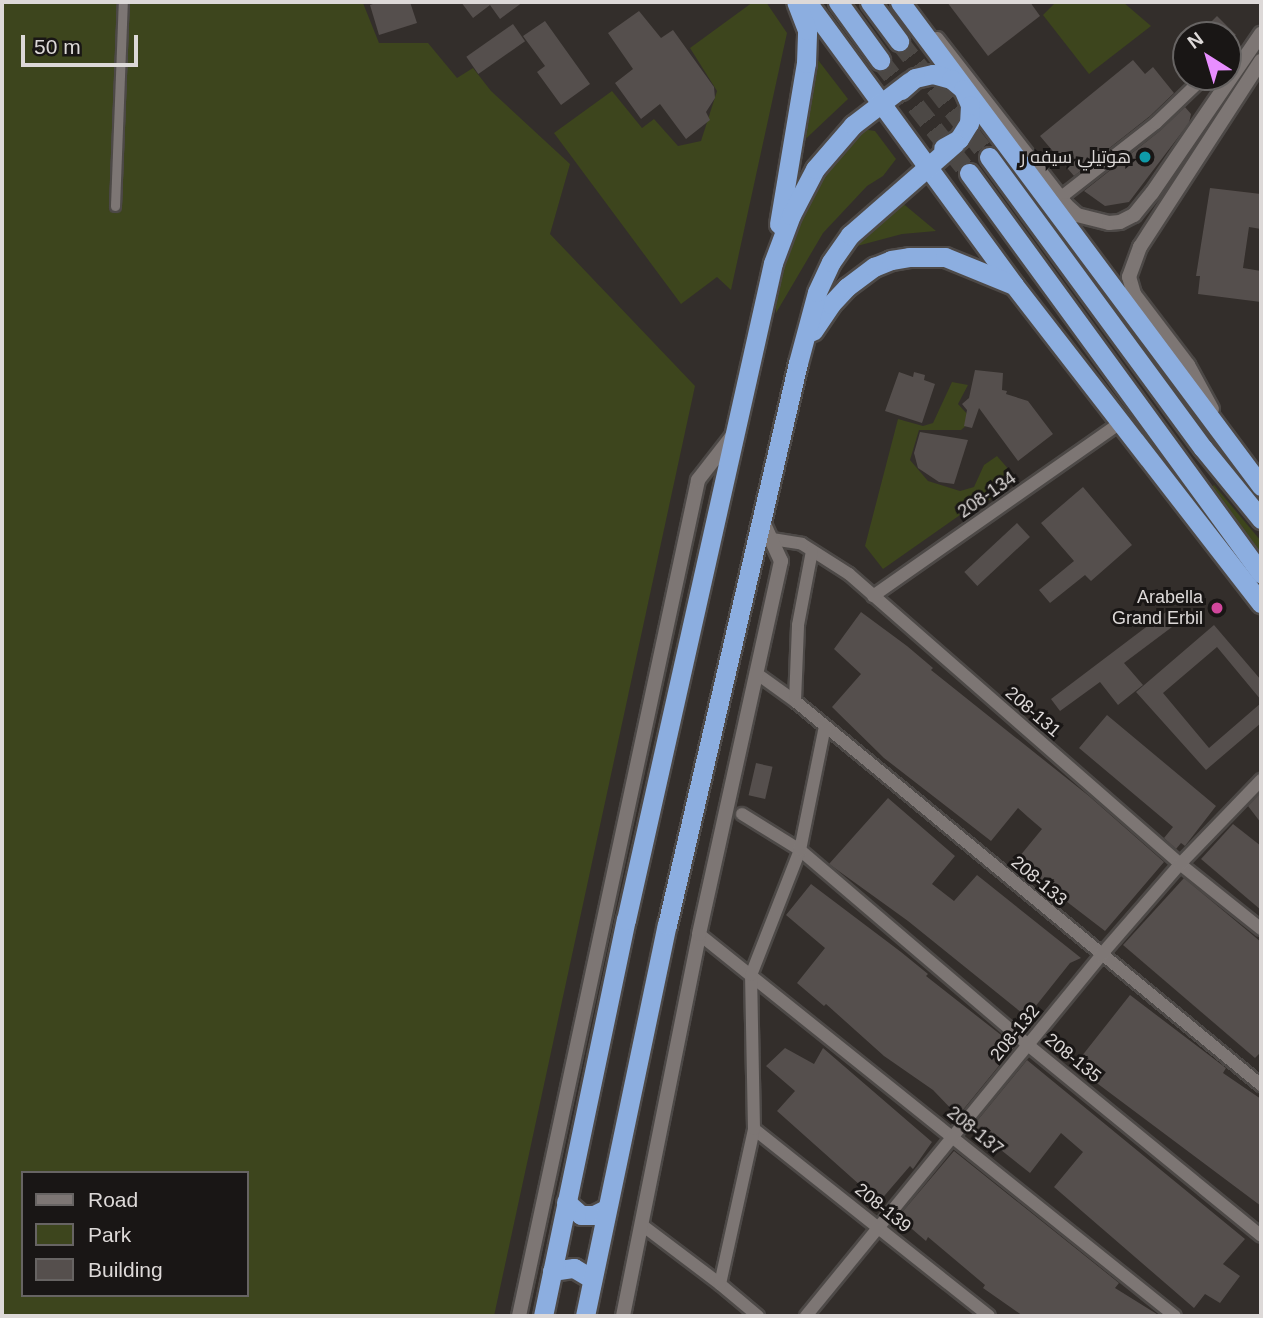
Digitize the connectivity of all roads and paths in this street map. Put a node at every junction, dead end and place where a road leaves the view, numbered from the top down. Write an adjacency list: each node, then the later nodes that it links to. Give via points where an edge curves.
1 (123, 2): 22 (street)
2 (796, 2): 23 (highway, via 807,30 806,63)
3 (807, 2): 14 (highway)
4 (838, 2): 9 (highway)
5 (870, 2): 8 (highway)
6 (903, 6): 12 (highway); 21 (street, via 952,55)
7 (1261, 34): 21 (street, via 1134,215 1120,222 1093,221 1077,215)
8 (899, 41)
9 (880, 60)
10 (1260, 65): 28 (street, via 1140,247 1129,277 1134,294 1188,365)
11 (909, 82): 12 (highway, via 939,75); 14 (highway); 15 (highway, via 896,101)
12 (963, 89): 17 (highway, via 970,117); 28 (highway)
13 (1189, 91): 21 (street)
14 (881, 102): 15 (highway); 23 (highway, via 853,125 815,169)
15 (897, 124): 16 (highway)
16 (910, 141): 17 (highway, via 927,150); 19 (highway)
17 (955, 143): 19 (highway)
18 (989, 156): 30 (highway, via 1203,448)
19 (928, 165): 24 (highway); 25 (highway, via 840,249 817,292)
20 (969, 173): 33 (highway)
21 (1060, 198)
22 (115, 206)
23 (773, 262): 27 (highway)
24 (1014, 285): 25 (highway, via 945,257 891,260 860,276 831,304); 26 (highway)
25 (797, 363): 31 (highway)
26 (1120, 423): 34 (street, 208-134); 35 (highway)
27 (736, 431): 51 (highway); 59 (street, via 698,480)
28 (1225, 437): 29 (highway)
29 (1261, 486)
30 (1261, 519)
31 (767, 530): 32 (street, 208-131); 36 (street, via 781,561); 52 (highway, via 667,925)
32 (812, 551): 34 (street, 208-131); 37 (street, via 798,625)
33 (1261, 574)
34 (873, 596): 42 (street, 208-131)
35 (1261, 604)
36 (756, 673): 37 (street, 208-133); 44 (street)
37 (795, 701): 38 (street, 208-133)
38 (825, 726): 41 (street); 45 (street, 208-133)
39 (1261, 780): 42 (street, 208-132)
40 (741, 814): 41 (street, 208-135)
41 (800, 850): 46 (street); 47 (street, 208-135)
42 (1180, 864): 43 (street, 208-131); 45 (street, 208-132)
43 (1261, 929)
44 (699, 934): 46 (street, 208-137); 53 (street)
45 (1101, 955): 47 (street, 208-132); 48 (street, 208-133)
46 (751, 975): 49 (street); 50 (street, 208-137)
47 (1028, 1045): 50 (street, 208-132); 55 (street, 208-135)
48 (1261, 1085)
49 (754, 1129): 54 (street, 208-139); 58 (street)
50 (954, 1136): 54 (street, 208-132); 66 (street, 208-137)
51 (566, 1202): 52 (highway, via 581,1215); 56 (highway)
52 (606, 1209): 57 (highway)
53 (642, 1225): 58 (street); 62 (street)
54 (880, 1227): 64 (street, 208-132); 65 (street, 208-139)
55 (1261, 1236)
56 (552, 1271): 57 (highway, via 573,1268); 60 (highway)
57 (592, 1279): 61 (highway)
58 (720, 1284): 63 (street)
59 (519, 1316)
60 (543, 1316)
61 (585, 1316)
62 (623, 1316)
63 (758, 1316)
64 (806, 1316)
65 (989, 1316)
66 (1175, 1316)

